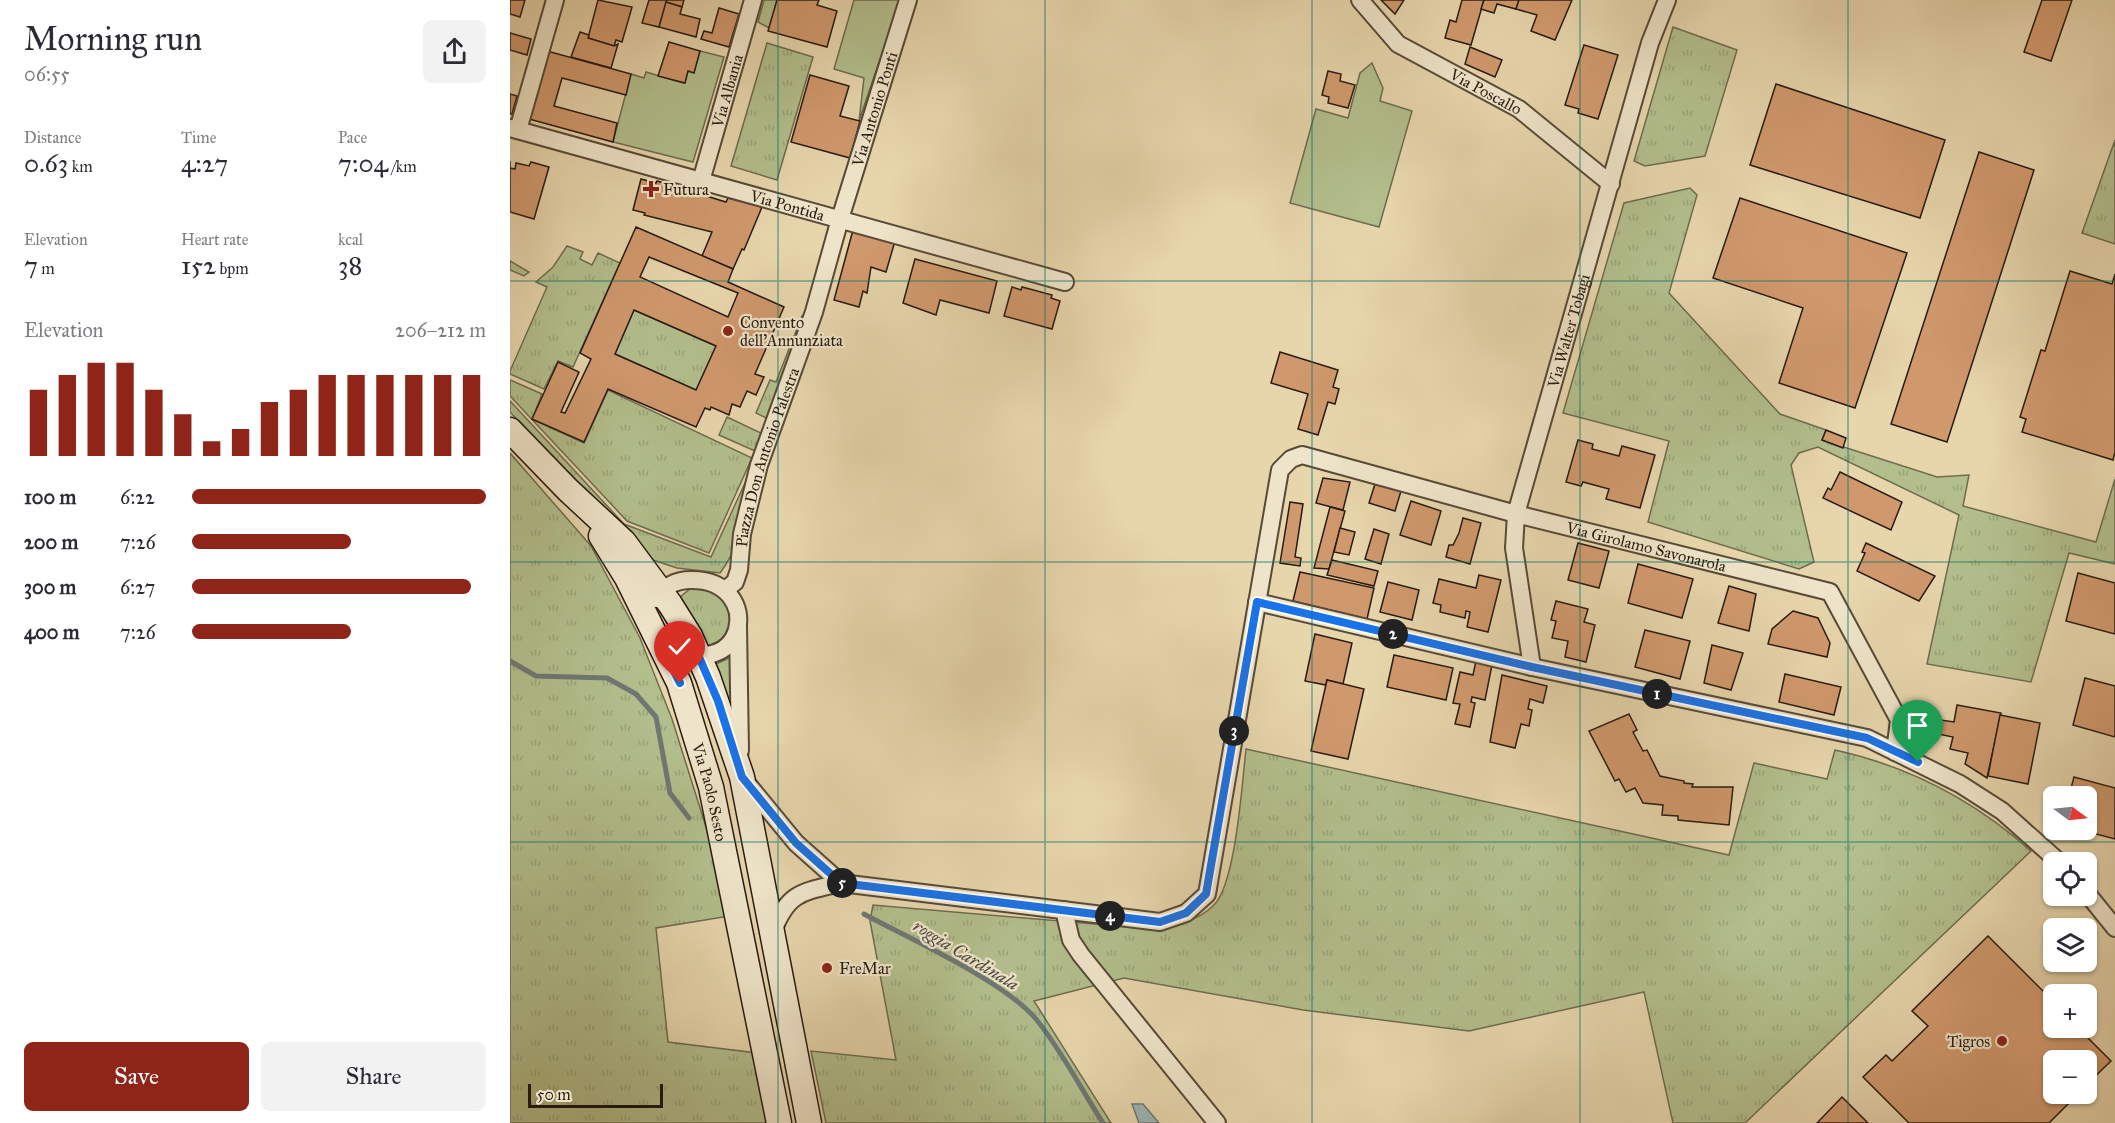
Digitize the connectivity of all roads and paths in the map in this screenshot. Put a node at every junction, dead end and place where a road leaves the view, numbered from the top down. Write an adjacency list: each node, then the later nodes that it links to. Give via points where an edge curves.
1 (555, 0): 6 (street)
2 (753, 0): 7 (street, Via Albania)
3 (908, 0): 9 (street, Via Antonio Ponti)
4 (1360, 0): 8 (street, Via Poscallo, via 1398,44 1519,109)
5 (1667, 0): 8 (street, Via Walter Tobagi, via 1650,43)
6 (514, 129): 7 (street, Via Pontida)
7 (701, 181): 9 (street, Via Pontida)
8 (1611, 184): 13 (street, Via Walter Tobagi)
9 (840, 219): 10 (street, Via Pontida); 14 (street, Piazza Don Antonio Palestra, via 814,312 759,465 742,534 739,570 735,582)
10 (1065, 282)
11 (510, 429): 12 (street, Via Paolo Sesto)
12 (568, 490): 15 (street, Via Paolo Sesto, via 624,542); 18 (street, Via Paolo Sesto, via 615,556)
13 (1516, 514): 16 (street, Via Girolamo Savonarola, via 1302,455 1280,470); 20 (street, Via Walter Tobagi, via 1514,548); 21 (street, Via Girolamo Savonarola, via 1830,592 1899,720)
14 (725, 590): 15 (street, via 700,580 672,583); 17 (street, Via Paolo Sesto, via 738,613)
15 (662, 591): 18 (street, via 654,603); 19 (street, Via Paolo Sesto)
16 (1257, 602): 20 (street); 26 (street, via 1206,894 1186,913 1160,922)
17 (738, 627): 19 (street, via 732,642 721,651); 22 (street, Via Paolo Sesto)
18 (654, 633): 19 (street, via 677,652); 29 (street, Via Paolo Sesto, via 680,683 711,787)
19 (699, 657): 22 (street, Via Paolo Sesto, via 718,701)
20 (1532, 667): 21 (street, via 1867,738)
21 (1895, 752): 23 (street, via 1960,784 2002,811)
22 (742, 777): 24 (street, via 796,843); 28 (street, Via Paolo Sesto)
23 (2048, 852)
24 (841, 883): 26 (street); 28 (street, via 805,891 782,909)
25 (2097, 906): 27 (street)
26 (1064, 910): 31 (street, via 1071,940 1081,955)
27 (2115, 928)
28 (771, 935): 30 (street, Via Paolo Sesto)
29 (779, 1123)
30 (809, 1123)
31 (1217, 1123)

